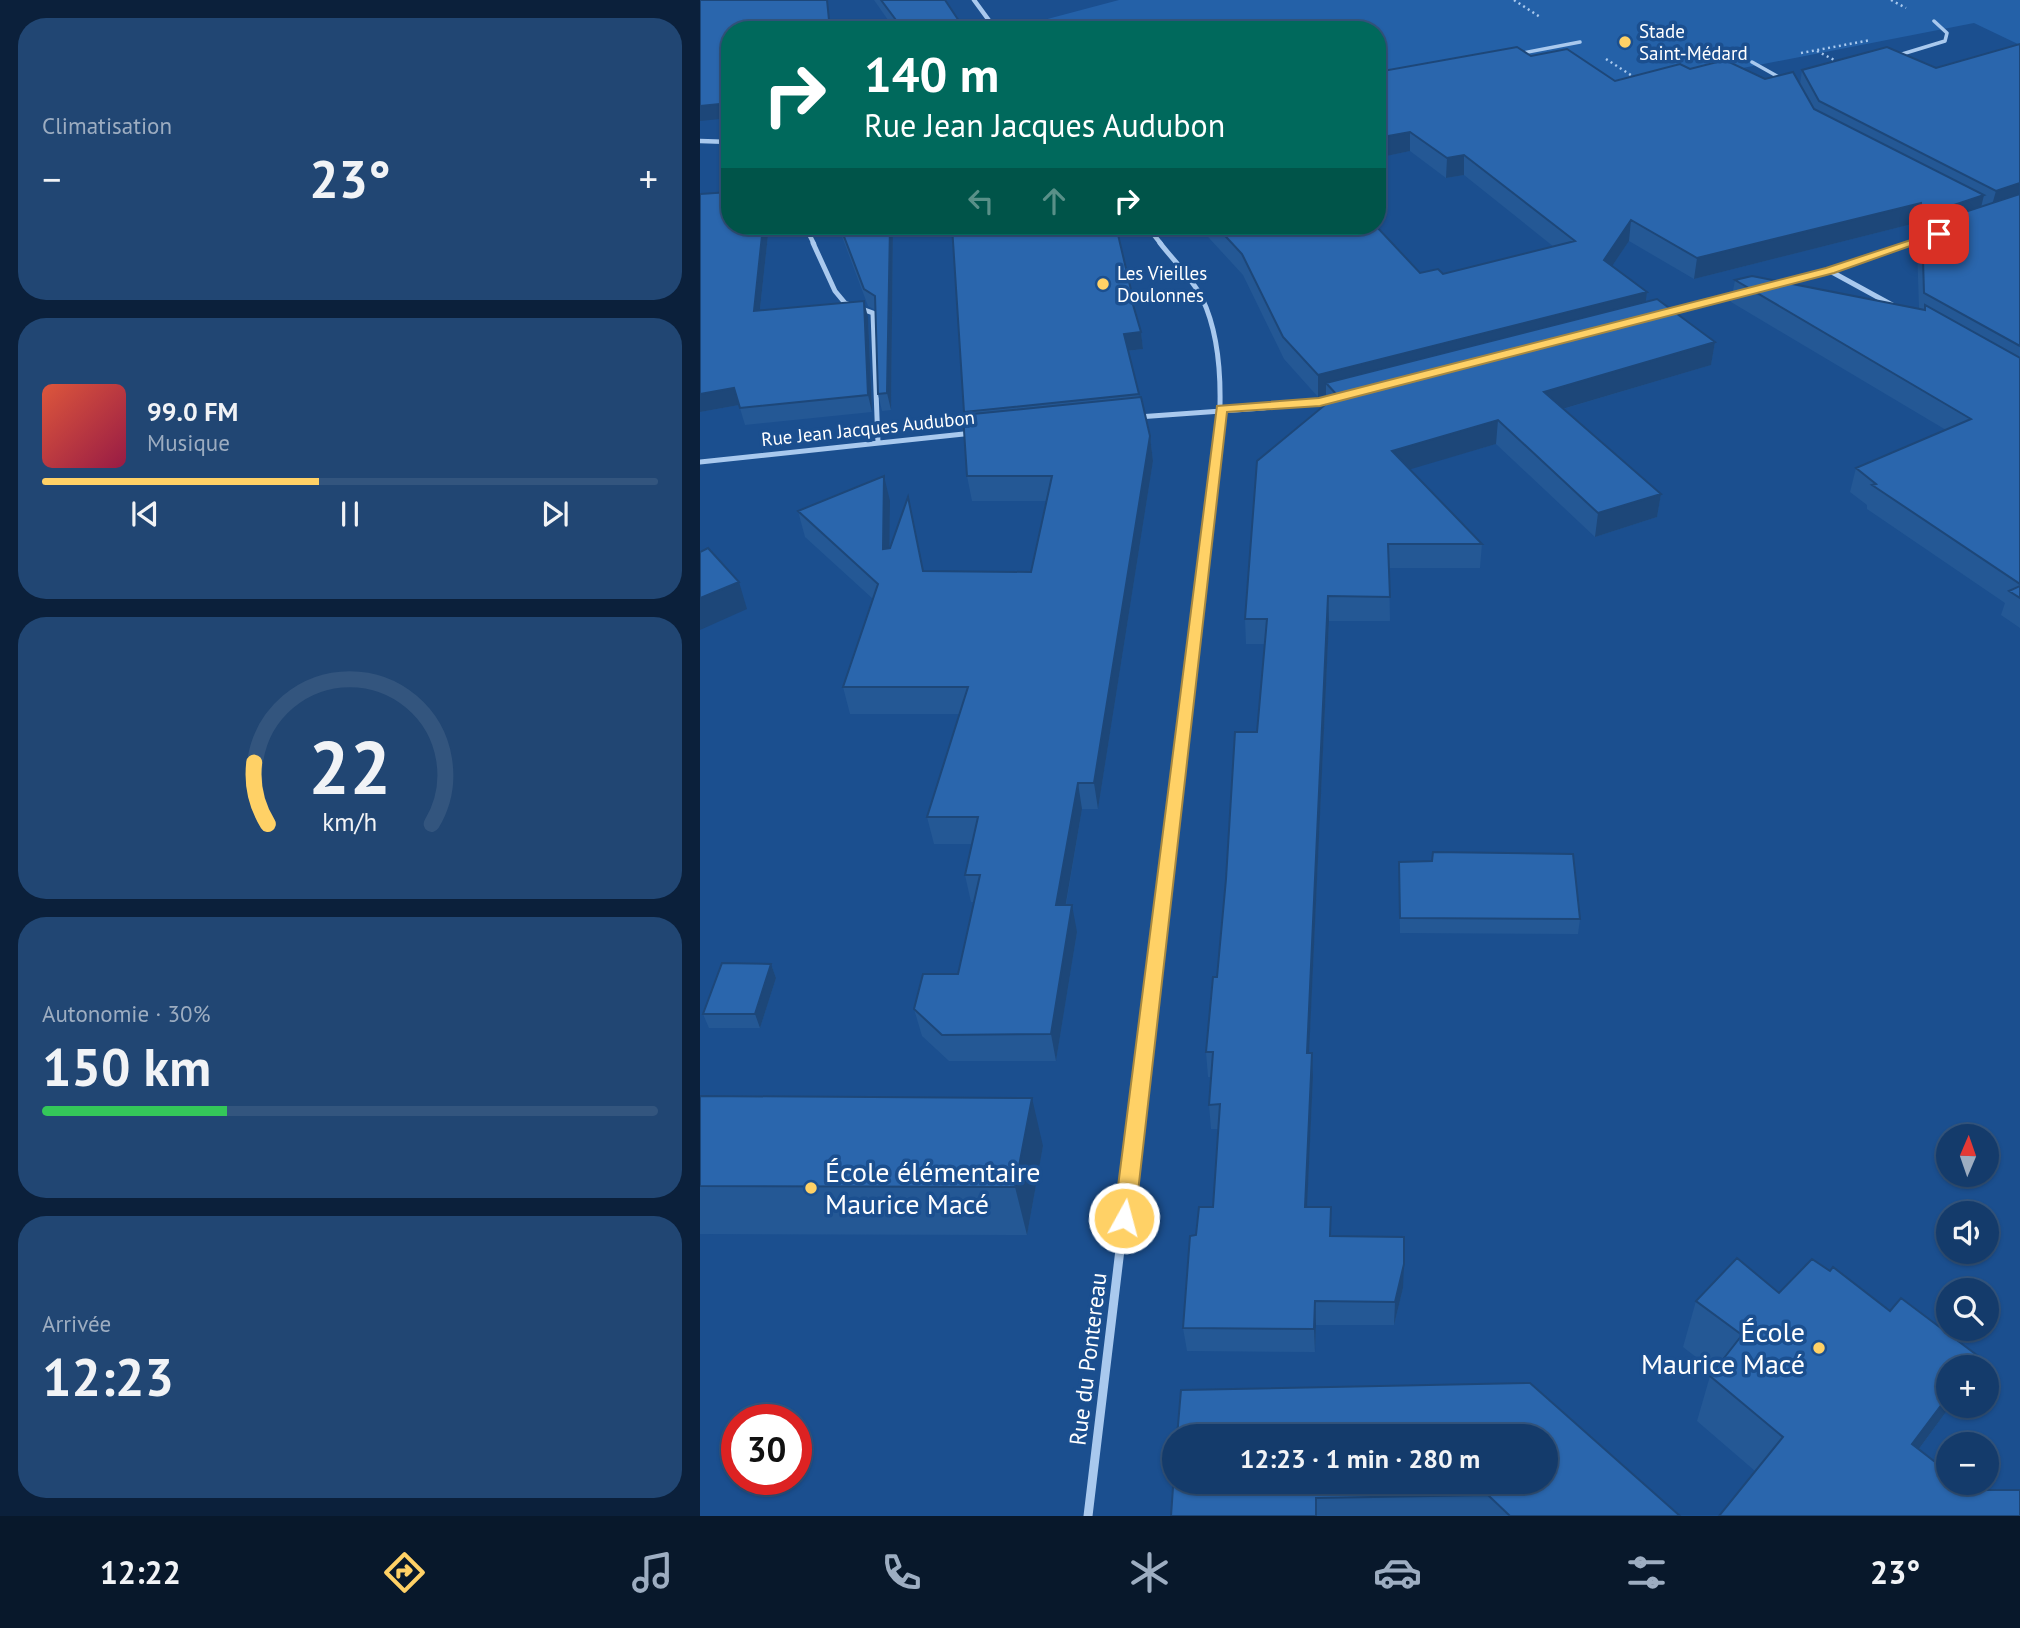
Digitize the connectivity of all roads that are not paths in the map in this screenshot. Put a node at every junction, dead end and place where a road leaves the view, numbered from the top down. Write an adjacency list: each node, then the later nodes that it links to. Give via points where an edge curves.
1 (974, 0): 2 (street)
2 (989, 21)
3 (1934, 21): 7 (lane, via 1947,33 1945,41)
4 (1580, 42): 5 (lane)
5 (1512, 55)
6 (1752, 62): 8 (lane)
7 (1850, 68)
8 (1793, 85)
9 (700, 141): 10 (street)
10 (721, 142)
11 (1939, 234): 14 (street)
12 (809, 235): 23 (street, via 835,291 845,303 873,313)
13 (1154, 235): 20 (street, Rue du Pontereau, via 1201,296 1214,329)
14 (1830, 271): 15 (street); 17 (street)
15 (1769, 286)
16 (1743, 293): 18 (street)
17 (1903, 312)
18 (1664, 314)
19 (1346, 395): 20 (street, via 1320,402)
20 (1222, 409): 21 (street); 25 (street, Rue du Pontereau)
21 (1133, 417)
22 (986, 432): 23 (street, Rue Jean Jacques Audubon)
23 (878, 443): 24 (street, Rue Jean Jacques Audubon)
24 (700, 462)
25 (1088, 1516)

